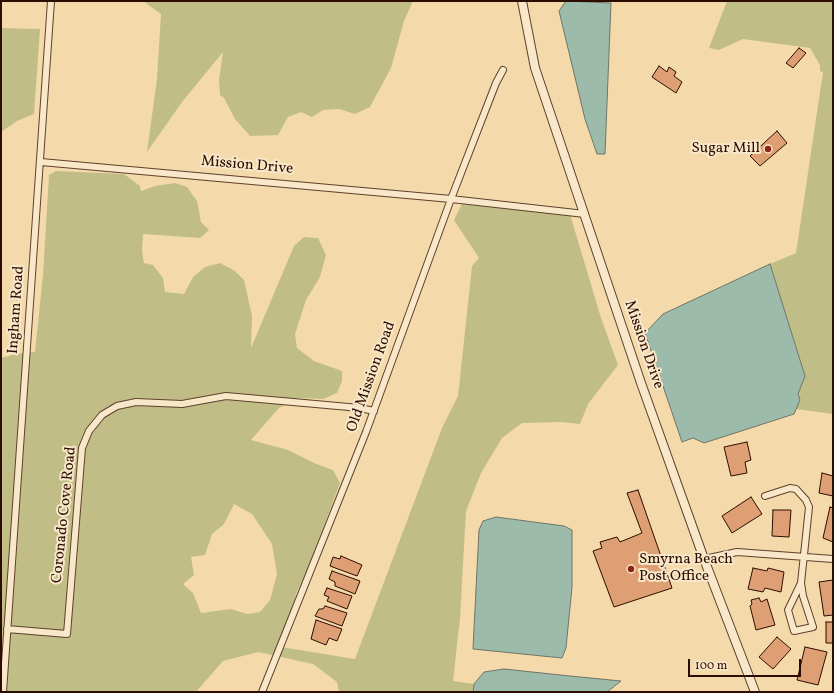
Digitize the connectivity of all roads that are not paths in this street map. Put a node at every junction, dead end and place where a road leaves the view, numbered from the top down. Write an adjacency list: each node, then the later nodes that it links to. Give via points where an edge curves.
1 (51, 1): 4 (street, Ingham Road)
2 (522, 1): 6 (street, Mission Drive, via 535,68)
3 (503, 70): 5 (street, Old Mission Road)
4 (41, 162): 5 (street, Mission Drive); 13 (street, Ingham Road)
5 (451, 199): 6 (street, Mission Drive); 7 (street, Old Mission Road)
6 (585, 214): 10 (street, Mission Drive, via 641,383)
7 (374, 411): 13 (street, Coronado Cove Road, via 226,396 182,404 136,402 117,406 102,415 89,431 82,448 67,634); 15 (street, Old Mission Road)
8 (765, 496): 9 (street, via 790,488 796,489 806,500 809,507)
9 (803, 557): 10 (street, via 737,552); 11 (street); 12 (street)
10 (704, 559): 16 (street, Mission Drive)
11 (833, 559)
12 (801, 583): 12 (street, via 813,627 794,632 788,610)
13 (7, 629): 14 (street, Ingham Road)
14 (2, 692)
15 (262, 692)
16 (756, 692)

